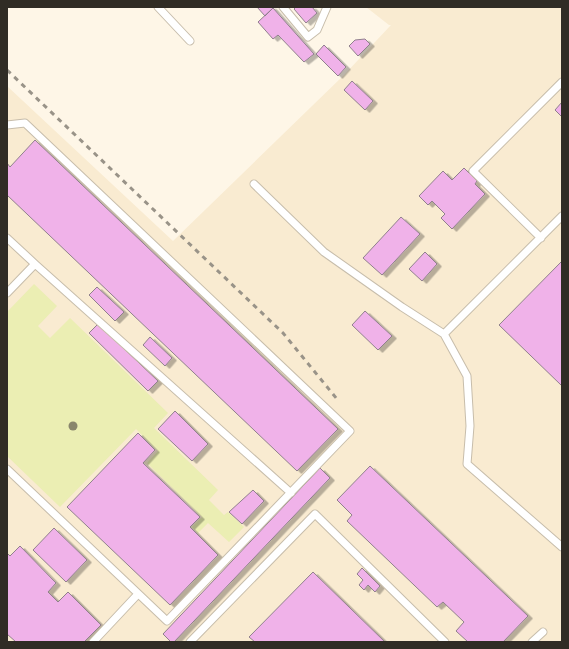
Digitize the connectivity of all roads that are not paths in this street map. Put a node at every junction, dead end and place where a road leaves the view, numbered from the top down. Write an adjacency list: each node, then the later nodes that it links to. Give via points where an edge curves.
1 (158, 7): 4 (lane)
2 (283, 7): 3 (lane, via 308,37 317,30)
3 (327, 7)
4 (190, 41)
5 (562, 82): 10 (lane, via 473,172)
6 (7, 125): 15 (lane, via 25,123 350,431)
7 (254, 184): 13 (lane, via 324,252)
8 (562, 216): 10 (lane)
9 (7, 238): 11 (lane)
10 (541, 238): 13 (lane)
11 (35, 264): 12 (lane); 15 (lane)
12 (7, 293)
13 (444, 334): 16 (lane, via 467,376 470,426 467,464)
14 (7, 469): 17 (lane)
15 (291, 493): 17 (lane, via 167,621)
16 (562, 547)
17 (138, 594): 19 (lane)
18 (543, 632): 22 (lane)
19 (93, 642)
20 (190, 642): 21 (lane, via 316,514)
21 (445, 642)
22 (532, 642)

